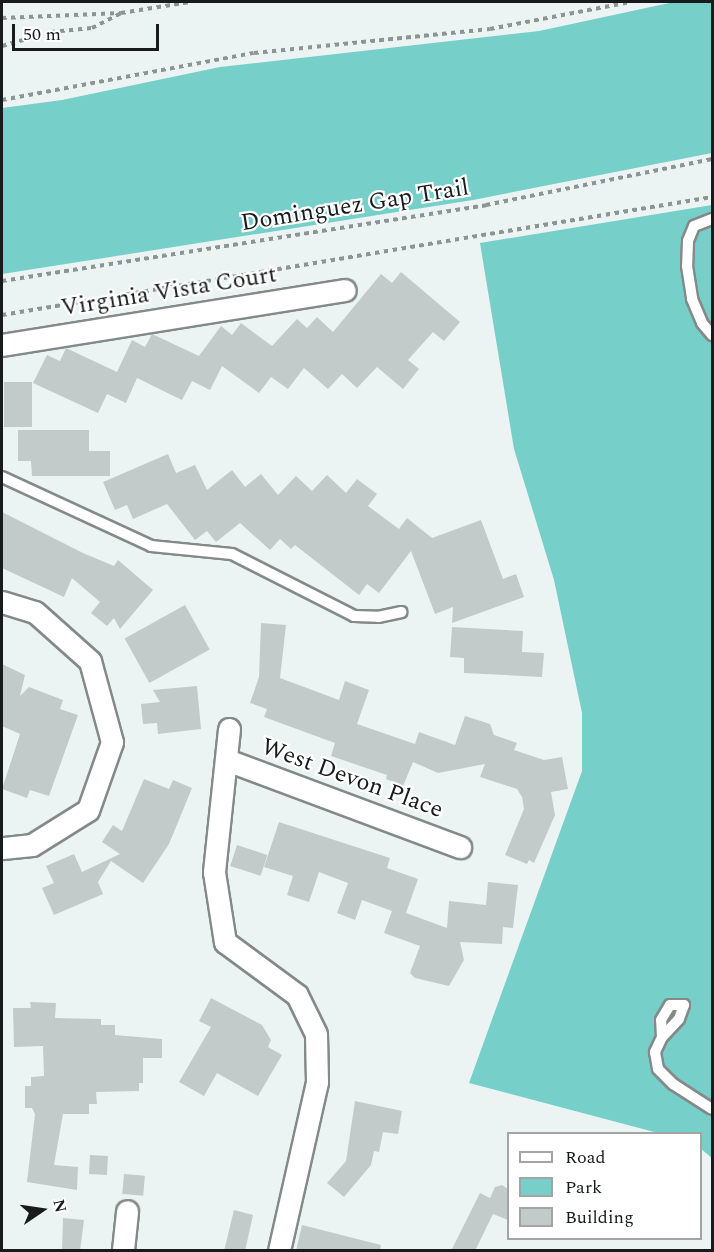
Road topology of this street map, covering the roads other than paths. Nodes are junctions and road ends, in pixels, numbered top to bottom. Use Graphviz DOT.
graph roads {
  1 [pos="712,219"];
  2 [pos="345,290"];
  3 [pos="712,335"];
  4 [pos="2,345"];
  5 [pos="2,477"];
  6 [pos="2,602"];
  7 [pos="401,612"];
  8 [pos="229,729"];
  9 [pos="227,760"];
  10 [pos="460,847"];
  11 [pos="2,848"];
  12 [pos="662,1037"];
  13 [pos="712,1109"];
  14 [pos="127,1211"];
  15 [pos="123,1251"];
  16 [pos="279,1251"];
  1 -- 3 [label="lane"];
  2 -- 4 [label="street, Virginia Vista Court"];
  5 -- 7 [label="lane"];
  6 -- 11 [label="street"];
  8 -- 9 [label="street, West Devon Place"];
  9 -- 10 [label="street, West Devon Place"];
  9 -- 16 [label="street, West Devon Place"];
  12 -- 13 [label="lane"];
  14 -- 15 [label="street"];
}
